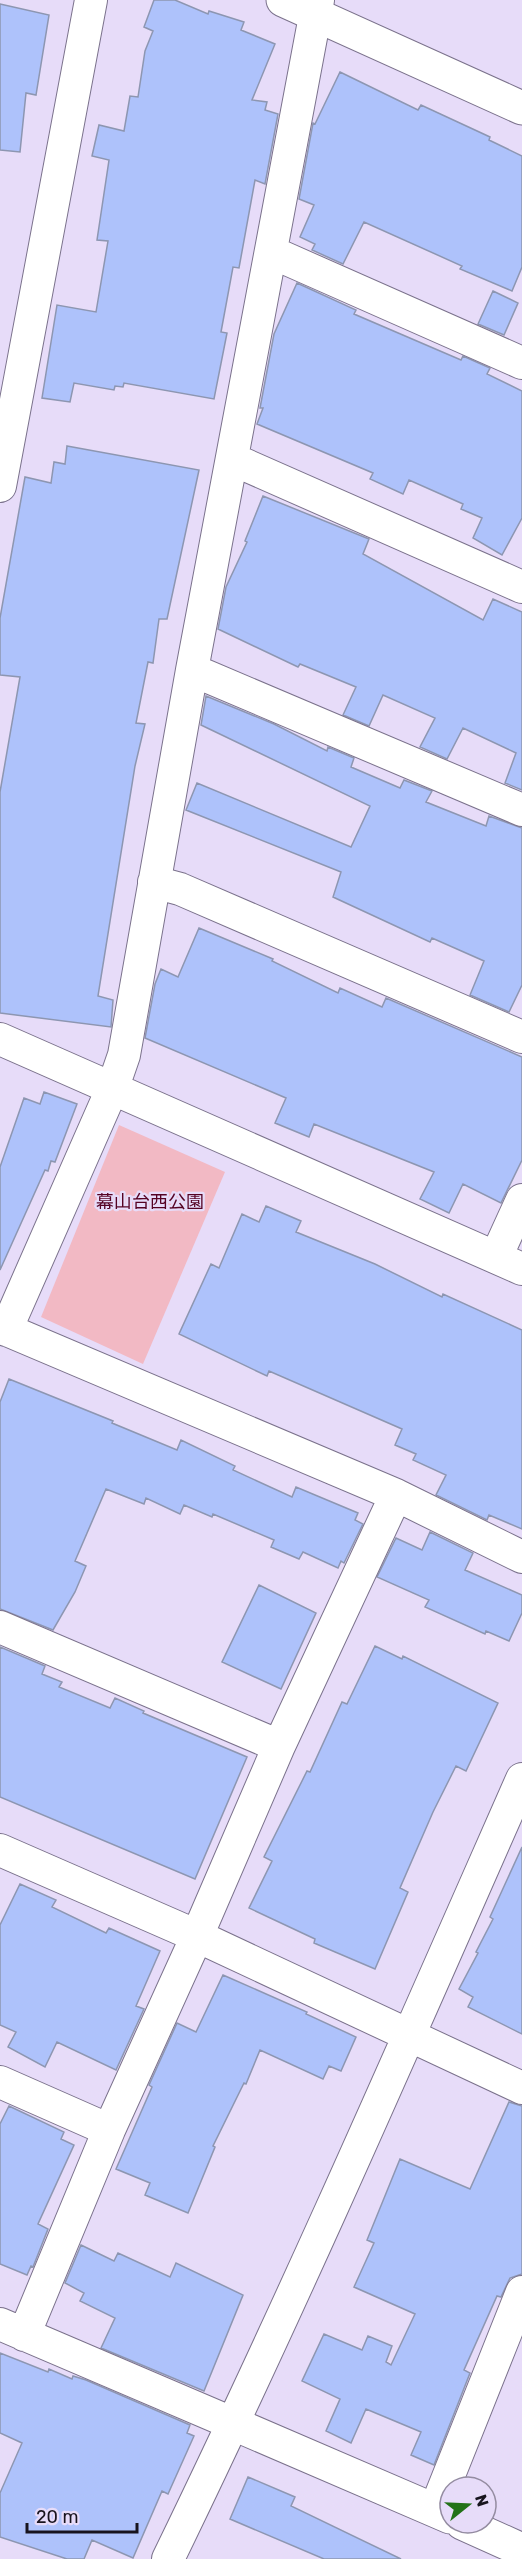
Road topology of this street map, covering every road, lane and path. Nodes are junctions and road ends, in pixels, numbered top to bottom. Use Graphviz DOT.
graph roads {
  1 [pos="91,0"];
  2 [pos="283,0"];
  3 [pos="317,7"];
  4 [pos="522,108"];
  5 [pos="271,252"];
  6 [pos="522,363"];
  7 [pos="232,459"];
  8 [pos="0,486"];
  9 [pos="522,587"];
  10 [pos="192,670"];
  11 [pos="522,810"];
  12 [pos="154,882"];
  13 [pos="522,1037"];
  14 [pos="0,1039"];
  15 [pos="113,1087"];
  16 [pos="522,1200"];
  17 [pos="509,1263"];
  18 [pos="3,1328"];
  19 [pos="396,1495"];
  20 [pos="522,1557"];
  21 [pos="0,1627"];
  22 [pos="279,1746"];
  23 [pos="522,1779"];
  24 [pos="0,1850"];
  25 [pos="197,1936"];
  26 [pos="409,2036"];
  27 [pos="0,2082"];
  28 [pos="522,2088"];
  29 [pos="109,2130"];
  30 [pos="521,2299"];
  31 [pos="12,2330"];
  32 [pos="234,2424"];
  33 [pos="463,2475"];
  34 [pos="438,2512"];
  35 [pos="489,2535"];
  36 [pos="522,2550"];
  37 [pos="168,2559"];
  1 -- 8 [label="street"];
  2 -- 3 [label="street"];
  3 -- 4 [label="street"];
  3 -- 5 [label="street"];
  5 -- 6 [label="street"];
  5 -- 7 [label="street"];
  7 -- 9 [label="street"];
  7 -- 10 [label="street"];
  10 -- 11 [label="street"];
  10 -- 12 [label="street"];
  12 -- 13 [label="street"];
  12 -- 15 [label="street"];
  14 -- 15 [label="street"];
  15 -- 17 [label="street"];
  15 -- 18 [label="street"];
  16 -- 17 [label="street"];
  18 -- 19 [label="street"];
  19 -- 20 [label="street"];
  19 -- 22 [label="street"];
  21 -- 22 [label="street"];
  22 -- 25 [label="street"];
  23 -- 26 [label="street"];
  24 -- 25 [label="street"];
  25 -- 26 [label="street"];
  25 -- 29 [label="street"];
  26 -- 28 [label="street"];
  26 -- 32 [label="street"];
  27 -- 29 [label="street"];
  29 -- 31 [label="street"];
  30 -- 33 [label="street"];
  31 -- 32 [label="street"];
  32 -- 34 [label="street"];
  32 -- 37 [label="street"];
  35 -- 36 [label="street"];
}
